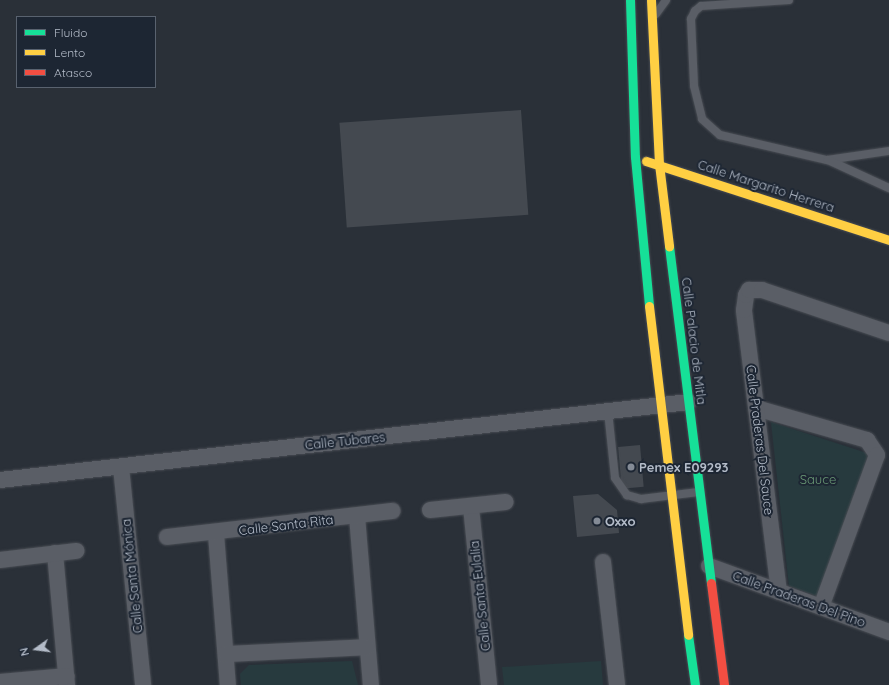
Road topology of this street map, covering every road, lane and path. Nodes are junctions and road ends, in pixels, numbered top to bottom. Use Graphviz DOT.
graph roads {
  1 [pos="630,0"];
  2 [pos="651,0"];
  3 [pos="666,0"];
  4 [pos="789,0"];
  5 [pos="651,21"];
  6 [pos="889,151"];
  7 [pos="636,157"];
  8 [pos="827,160"];
  9 [pos="659,164"];
  10 [pos="889,188"];
  11 [pos="889,240"];
  12 [pos="889,333"];
  13 [pos="689,402"];
  14 [pos="658,406"];
  15 [pos="756,408"];
  16 [pos="608,412"];
  17 [pos="121,467"];
  18 [pos="0,480"];
  19 [pos="700,492"];
  20 [pos="670,496"];
  21 [pos="506,502"];
  22 [pos="471,507"];
  23 [pos="430,510"];
  24 [pos="393,511"];
  25 [pos="357,516"];
  26 [pos="216,534"];
  27 [pos="167,537"];
  28 [pos="76,551"];
  29 [pos="54,553"];
  30 [pos="0,560"];
  31 [pos="603,562"];
  32 [pos="709,566"];
  33 [pos="779,592"];
  34 [pos="821,607"];
  35 [pos="889,632"];
  36 [pos="367,647"];
  37 [pos="226,654"];
  38 [pos="67,681"];
  39 [pos="0,682"];
  40 [pos="143,685"];
  41 [pos="228,685"];
  42 [pos="371,685"];
  43 [pos="489,685"];
  44 [pos="617,685"];
  45 [pos="696,685"];
  46 [pos="724,685"];
  1 -- 7 [label="main road"];
  2 -- 5 [label="main road, Calle Palacio de Mitla"];
  3 -- 5 [label="lane"];
  4 -- 8 [label="lane"];
  5 -- 9 [label="main road, Calle Palacio de Mitla"];
  6 -- 8 [label="lane"];
  7 -- 9 [label="main road, Calle Margarito Herrera"];
  7 -- 14 [label="main road"];
  8 -- 10 [label="lane"];
  9 -- 11 [label="main road, Calle Margarito Herrera"];
  9 -- 13 [label="main road, Calle Palacio de Mitla"];
  12 -- 15 [label="street, Calle Praderas Del Sauce"];
  13 -- 14 [label="street, Calle Tubares"];
  13 -- 19 [label="main road, Calle Palacio de Mitla"];
  14 -- 16 [label="street, Calle Tubares"];
  14 -- 20 [label="main road"];
  15 -- 33 [label="street, Calle Praderas Del Sauce"];
  15 -- 34 [label="street"];
  16 -- 17 [label="street, Calle Tubares"];
  16 -- 20 [label="lane"];
  17 -- 18 [label="street, Calle Tubares"];
  17 -- 40 [label="street, Calle Santa Mónica"];
  19 -- 20 [label="lane"];
  19 -- 32 [label="main road, Calle Palacio de Mitla"];
  20 -- 45 [label="main road"];
  21 -- 22 [label="street"];
  22 -- 23 [label="street"];
  22 -- 43 [label="street, Calle Santa Eulalia"];
  24 -- 25 [label="street, Calle Santa Rita"];
  25 -- 26 [label="street, Calle Santa Rita"];
  25 -- 36 [label="street"];
  26 -- 27 [label="street, Calle Santa Rita"];
  26 -- 37 [label="street"];
  28 -- 29 [label="street"];
  29 -- 30 [label="street"];
  29 -- 38 [label="street"];
  31 -- 44 [label="street"];
  32 -- 33 [label="street, Calle Praderas Del Pino"];
  32 -- 46 [label="main road, Calle Palacio de Mitla"];
  33 -- 34 [label="street, Calle Praderas Del Pino"];
  34 -- 35 [label="street, Calle Praderas Del Pino"];
  36 -- 37 [label="street"];
  36 -- 42 [label="street"];
  37 -- 41 [label="street"];
  38 -- 39 [label="street"];
}
